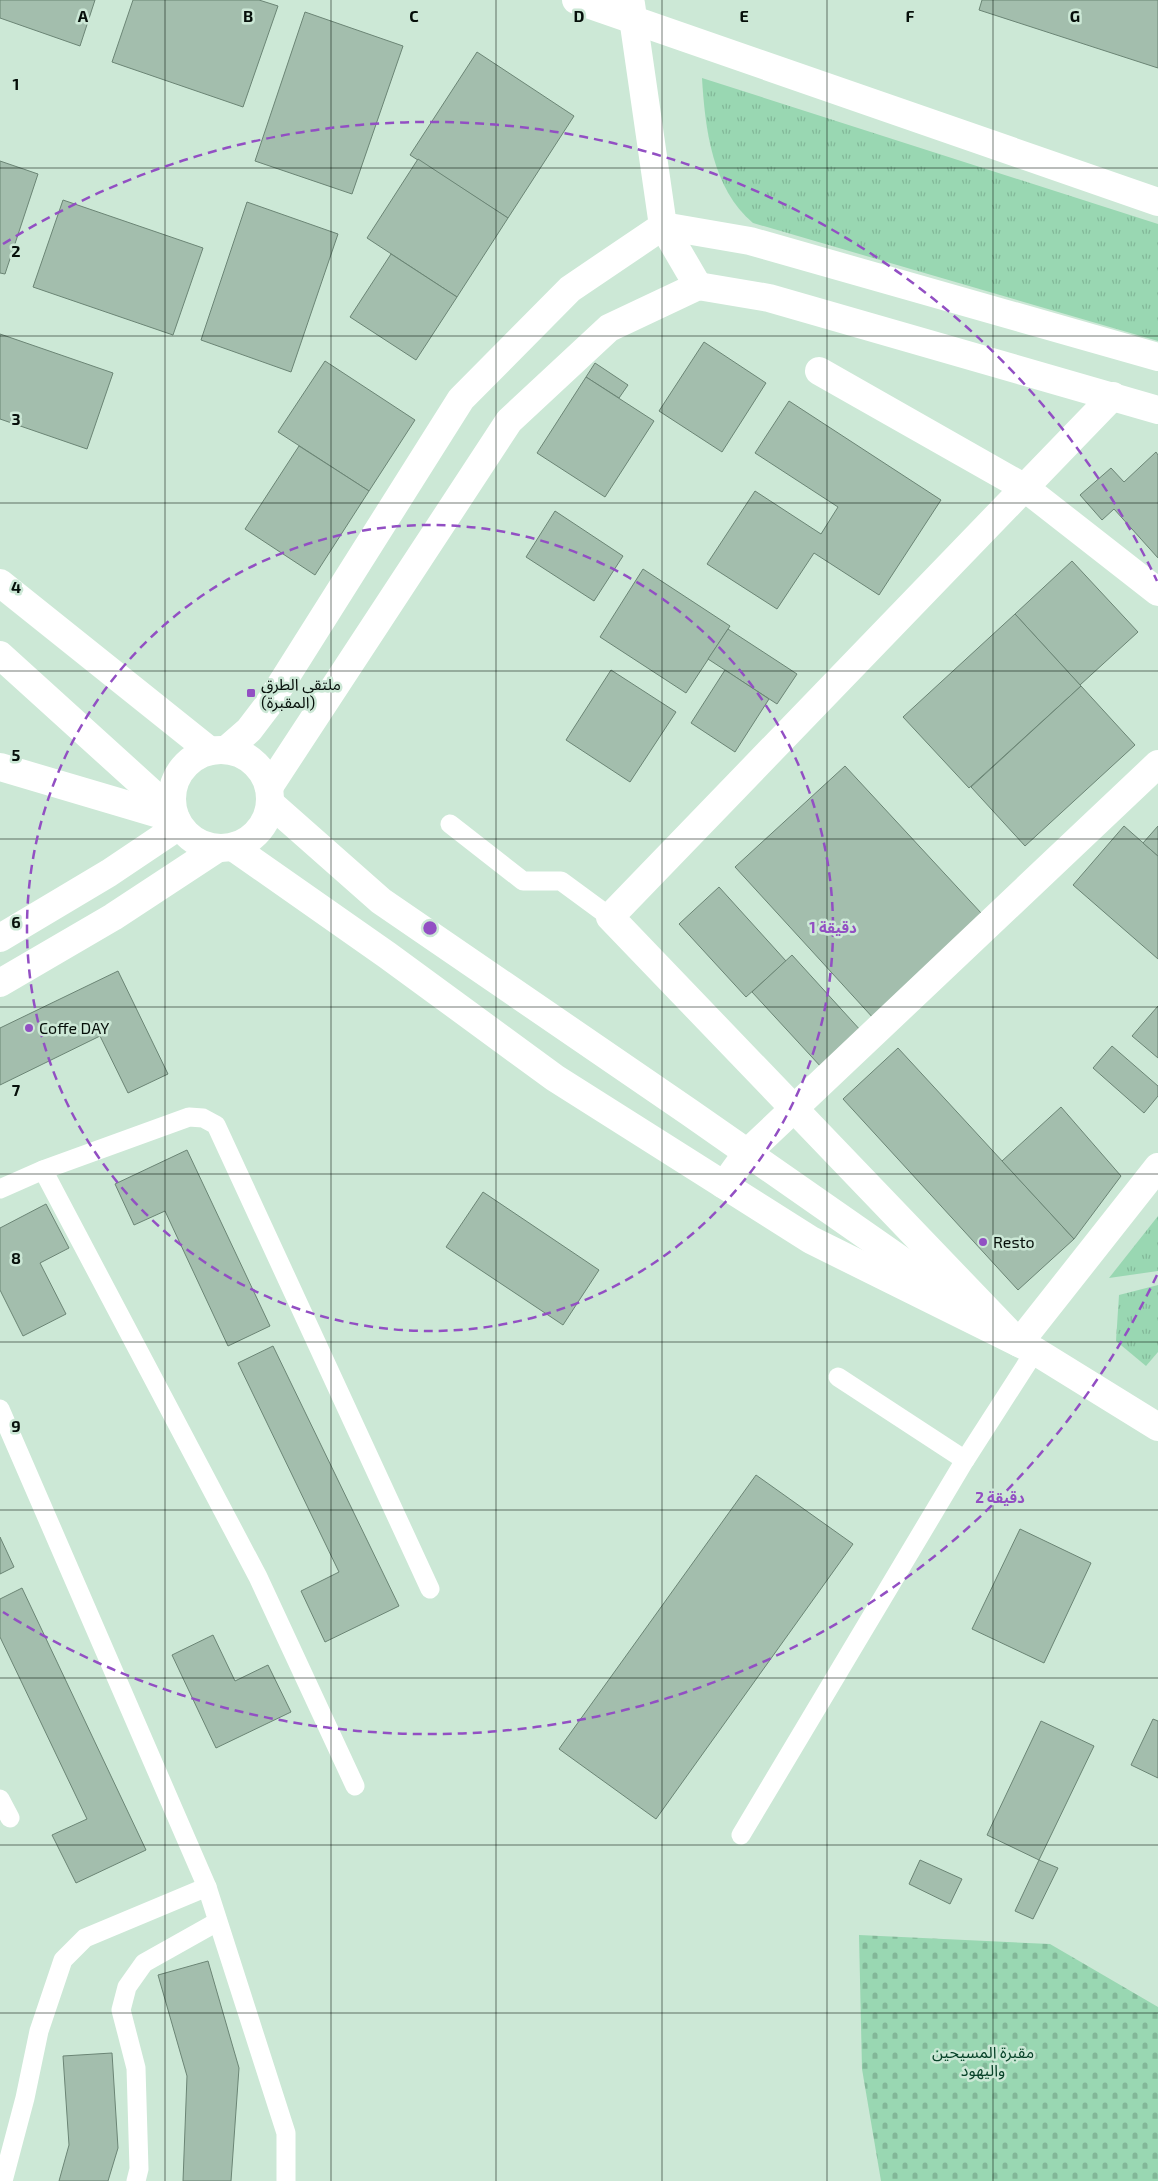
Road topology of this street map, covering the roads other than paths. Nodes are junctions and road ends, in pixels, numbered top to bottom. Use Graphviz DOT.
graph roads {
  1 [pos="576,0"];
  2 [pos="632,10"];
  3 [pos="1158,202"];
  4 [pos="663,226"];
  5 [pos="698,286"];
  6 [pos="1158,357"];
  7 [pos="819,371"];
  8 [pos="1113,396"];
  9 [pos="1158,410"];
  10 [pos="1025,488"];
  11 [pos="0,583"];
  12 [pos="1158,592"];
  13 [pos="0,655"];
  14 [pos="218,750"];
  15 [pos="1158,764"];
  16 [pos="0,767"];
  17 [pos="270,795"];
  18 [pos="176,819"];
  19 [pos="450,824"];
  20 [pos="226,848"];
  21 [pos="610,917"];
  22 [pos="0,938"];
  23 [pos="0,983"];
  24 [pos="795,1107"];
  25 [pos="747,1153"];
  26 [pos="1158,1167"];
  27 [pos="43,1170"];
  28 [pos="724,1185"];
  29 [pos="0,1188"];
  30 [pos="1027,1347"];
  31 [pos="838,1377"];
  32 [pos="0,1409"];
  33 [pos="1158,1427"];
  34 [pos="965,1460"];
  35 [pos="430,1589"];
  36 [pos="355,1786"];
  37 [pos="0,1799"];
  38 [pos="10,1818"];
  39 [pos="741,1835"];
  40 [pos="207,1888"];
  41 [pos="217,1922"];
  42 [pos="3,2181"];
  43 [pos="136,2181"];
  44 [pos="286,2181"];
  1 -- 2 [label="main road"];
  2 -- 3 [label="main road"];
  2 -- 4 [label="main road"];
  4 -- 5 [label="main road"];
  4 -- 6 [label="main road"];
  4 -- 14 [label="main road"];
  5 -- 8 [label="main road"];
  5 -- 17 [label="main road"];
  7 -- 10 [label="main road"];
  8 -- 9 [label="main road"];
  8 -- 10 [label="main road"];
  10 -- 12 [label="main road"];
  10 -- 21 [label="main road"];
  11 -- 14 [label="main road"];
  13 -- 18 [label="main road"];
  14 -- 17 [label="main road"];
  14 -- 18 [label="main road"];
  15 -- 24 [label="main road"];
  16 -- 18 [label="main road"];
  17 -- 20 [label="main road"];
  17 -- 25 [label="main road"];
  18 -- 20 [label="main road"];
  18 -- 22 [label="main road"];
  19 -- 21 [label="lane"];
  20 -- 23 [label="main road"];
  20 -- 28 [label="main road"];
  21 -- 24 [label="main road"];
  24 -- 25 [label="main road"];
  24 -- 30 [label="main road"];
  25 -- 28 [label="main road"];
  25 -- 30 [label="main road"];
  26 -- 30 [label="main road"];
  27 -- 29 [label="lane"];
  27 -- 35 [label="lane"];
  27 -- 36 [label="lane"];
  28 -- 30 [label="main road"];
  30 -- 33 [label="main road"];
  30 -- 34 [label="lane"];
  31 -- 34 [label="lane"];
  32 -- 40 [label="lane"];
  34 -- 39 [label="lane"];
  37 -- 38 [label="lane"];
  40 -- 41 [label="lane"];
  40 -- 42 [label="lane"];
  41 -- 43 [label="lane"];
  41 -- 44 [label="lane"];
}
